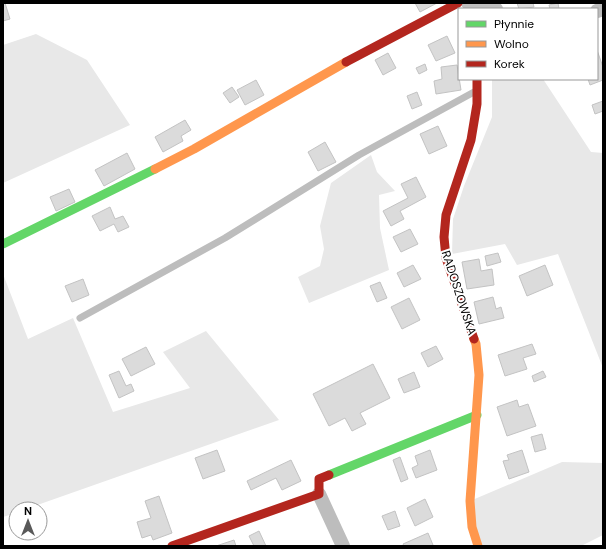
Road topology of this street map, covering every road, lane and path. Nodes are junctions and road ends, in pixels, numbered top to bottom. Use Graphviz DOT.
graph roads {
  1 [pos="458,3"];
  2 [pos="468,3"];
  3 [pos="491,8"];
  4 [pos="477,80"];
  5 [pos="478,90"];
  6 [pos="3,244"];
  7 [pos="80,318"];
  8 [pos="476,415"];
  9 [pos="319,494"];
  10 [pos="172,546"];
  11 [pos="343,546"];
  12 [pos="478,546"];
  1 -- 6 [label="street"];
  2 -- 3 [label="street"];
  4 -- 5 [label="street, RADOSZOWSKA"];
  5 -- 7 [label="lane"];
  5 -- 8 [label="street, RADOSZOWSKA"];
  8 -- 9 [label="street"];
  8 -- 12 [label="street, RADOSZOWSKA"];
  9 -- 10 [label="street"];
  9 -- 11 [label="street"];
}
